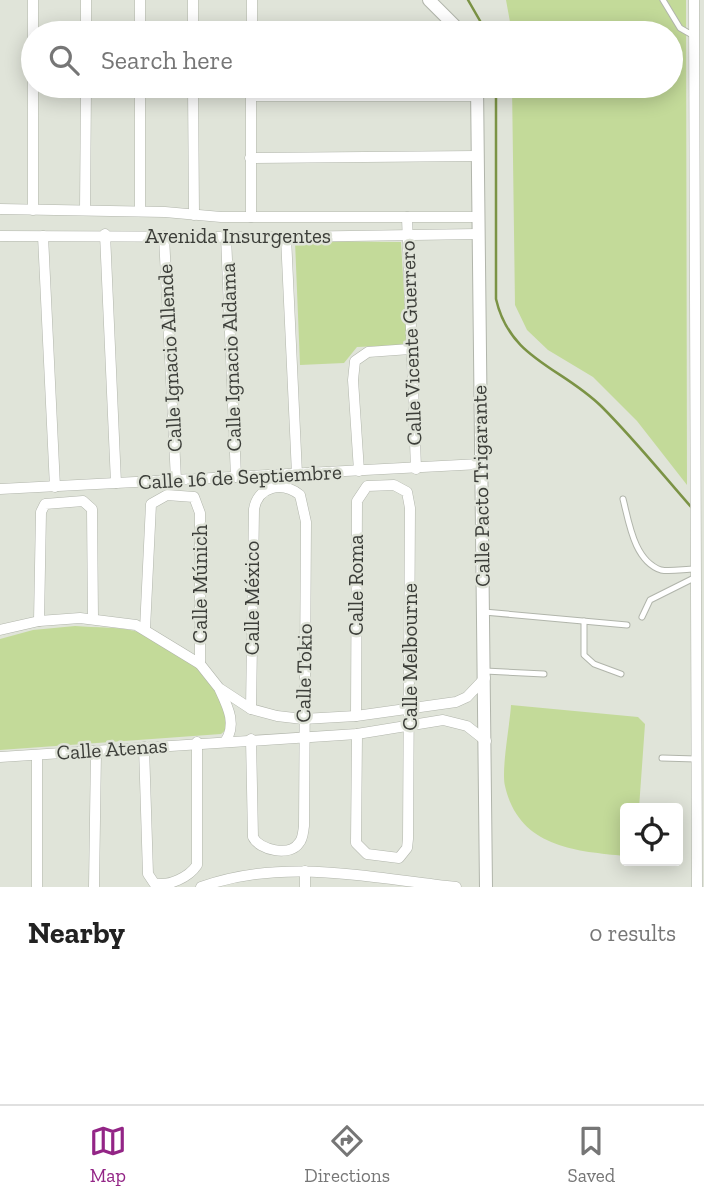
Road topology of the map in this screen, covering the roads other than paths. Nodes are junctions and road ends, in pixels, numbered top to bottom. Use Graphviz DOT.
graph roads {
  1 [pos="33,0"];
  2 [pos="86,0"];
  3 [pos="140,0"];
  4 [pos="193,0"];
  5 [pos="252,0"];
  6 [pos="429,0"];
  7 [pos="663,0"];
  8 [pos="694,0"];
  9 [pos="33,21"];
  10 [pos="86,21"];
  11 [pos="140,21"];
  12 [pos="193,21"];
  13 [pos="252,21"];
  14 [pos="450,21"];
  15 [pos="676,21"];
  16 [pos="683,30"];
  17 [pos="694,36"];
  18 [pos="33,98"];
  19 [pos="86,98"];
  20 [pos="140,98"];
  21 [pos="193,98"];
  22 [pos="251,98"];
  23 [pos="477,98"];
  24 [pos="476,156"];
  25 [pos="250,158"];
  26 [pos="0,209"];
  27 [pos="33,209"];
  28 [pos="85,210"];
  29 [pos="140,211"];
  30 [pos="194,215"];
  31 [pos="251,217"];
  32 [pos="407,217"];
  33 [pos="476,217"];
  34 [pos="105,234"];
  35 [pos="477,234"];
  36 [pos="407,235"];
  37 [pos="0,236"];
  38 [pos="43,236"];
  39 [pos="164,236"];
  40 [pos="226,236"];
  41 [pos="286,237"];
  42 [pos="410,349"];
  43 [pos="480,464"];
  44 [pos="416,469"];
  45 [pos="359,471"];
  46 [pos="297,474"];
  47 [pos="236,477"];
  48 [pos="176,480"];
  49 [pos="116,483"];
  50 [pos="394,485"];
  51 [pos="55,486"];
  52 [pos="694,488"];
  53 [pos="0,489"];
  54 [pos="263,490"];
  55 [pos="704,498"];
  56 [pos="623,499"];
  57 [pos="694,573"];
  58 [pos="484,612"];
  59 [pos="642,617"];
  60 [pos="93,619"];
  61 [pos="39,621"];
  62 [pos="584,621"];
  63 [pos="627,625"];
  64 [pos="145,629"];
  65 [pos="0,630"];
  66 [pos="200,664"];
  67 [pos="544,674"];
  68 [pos="621,674"];
  69 [pos="485,675"];
  70 [pos="219,688"];
  71 [pos="251,709"];
  72 [pos="410,709"];
  73 [pos="356,716"];
  74 [pos="303,719"];
  75 [pos="410,727"];
  76 [pos="357,734"];
  77 [pos="304,737"];
  78 [pos="251,739"];
  79 [pos="225,741"];
  80 [pos="486,741"];
  81 [pos="197,742"];
  82 [pos="144,747"];
  83 [pos="96,751"];
  84 [pos="37,755"];
  85 [pos="0,757"];
  86 [pos="662,758"];
  87 [pos="696,759"];
  88 [pos="305,871"];
  89 [pos="243,874"];
  90 [pos="365,882"];
  91 [pos="424,885"];
  92 [pos="37,887"];
  93 [pos="94,887"];
  94 [pos="201,887"];
  95 [pos="243,887"];
  96 [pos="305,887"];
  97 [pos="456,887"];
  98 [pos="486,887"];
  99 [pos="697,887"];
  1 -- 9 [label="street"];
  2 -- 10 [label="street"];
  3 -- 11 [label="street"];
  4 -- 12 [label="street"];
  5 -- 13 [label="street"];
  6 -- 14 [label="street"];
  7 -- 15 [label="lane"];
  8 -- 17 [label="street"];
  16 -- 17 [label="lane"];
  17 -- 52 [label="street"];
  18 -- 27 [label="street"];
  19 -- 28 [label="street"];
  20 -- 29 [label="street"];
  21 -- 30 [label="street"];
  22 -- 25 [label="street"];
  23 -- 24 [label="street, Calle Pacto Trigarante"];
  24 -- 25 [label="street"];
  24 -- 33 [label="street, Calle Pacto Trigarante"];
  25 -- 31 [label="street"];
  26 -- 27 [label="street, Avenida Insurgentes"];
  27 -- 28 [label="street, Avenida Insurgentes"];
  28 -- 29 [label="street, Avenida Insurgentes"];
  29 -- 30 [label="street, Avenida Insurgentes"];
  30 -- 31 [label="street, Avenida Insurgentes"];
  31 -- 32 [label="street, Avenida Insurgentes"];
  32 -- 33 [label="street, Avenida Insurgentes"];
  32 -- 36 [label="street, Calle Vicente Guerrero"];
  33 -- 35 [label="street, Calle Pacto Trigarante"];
  34 -- 38 [label="street, Avenida Insurgentes"];
  34 -- 39 [label="street, Avenida Insurgentes"];
  34 -- 49 [label="street"];
  35 -- 36 [label="street, Avenida Insurgentes"];
  35 -- 43 [label="street, Calle Pacto Trigarante"];
  36 -- 41 [label="street, Avenida Insurgentes"];
  36 -- 42 [label="street, Calle Vicente Guerrero"];
  37 -- 38 [label="street, Avenida Insurgentes"];
  38 -- 51 [label="street"];
  39 -- 40 [label="street, Avenida Insurgentes"];
  39 -- 48 [label="street, Calle Ignacio Allende"];
  40 -- 41 [label="street, Avenida Insurgentes"];
  40 -- 47 [label="street, Calle Ignacio Aldama"];
  41 -- 46 [label="street"];
  42 -- 44 [label="street, Calle Vicente Guerrero"];
  42 -- 45 [label="street"];
  43 -- 44 [label="street, Calle 16 de Septiembre"];
  43 -- 58 [label="street, Calle Pacto Trigarante"];
  44 -- 45 [label="street, Calle 16 de Septiembre"];
  45 -- 46 [label="street, Calle 16 de Septiembre"];
  46 -- 47 [label="street, Calle 16 de Septiembre"];
  47 -- 48 [label="street, Calle 16 de Septiembre"];
  48 -- 49 [label="street, Calle 16 de Septiembre"];
  49 -- 51 [label="street, Calle 16 de Septiembre"];
  50 -- 72 [label="street, Calle Melbourne"];
  50 -- 73 [label="street, Calle Roma"];
  51 -- 53 [label="street, Calle 16 de Septiembre"];
  52 -- 55 [label="lane"];
  52 -- 57 [label="street"];
  54 -- 71 [label="street, Calle México"];
  54 -- 74 [label="street, Calle Tokio"];
  56 -- 57 [label="lane"];
  57 -- 59 [label="lane"];
  57 -- 87 [label="street"];
  58 -- 62 [label="lane"];
  58 -- 69 [label="street, Calle Pacto Trigarante"];
  60 -- 61 [label="street"];
  60 -- 61 [label="street"];
  60 -- 64 [label="street"];
  61 -- 65 [label="street"];
  62 -- 63 [label="lane"];
  62 -- 68 [label="lane"];
  64 -- 66 [label="street"];
  64 -- 66 [label="street, Calle Múnich"];
  66 -- 70 [label="street"];
  67 -- 69 [label="lane"];
  69 -- 72 [label="street"];
  69 -- 80 [label="street, Calle Pacto Trigarante"];
  70 -- 71 [label="street"];
  70 -- 79 [label="street"];
  71 -- 74 [label="street"];
  72 -- 73 [label="street"];
  72 -- 75 [label="street, Calle Melbourne"];
  73 -- 74 [label="street"];
  74 -- 77 [label="street, Calle Tokio"];
  75 -- 76 [label="street, Calle Atenas"];
  75 -- 76 [label="street, Calle Melbourne"];
  75 -- 80 [label="street, Calle Atenas"];
  76 -- 77 [label="street, Calle Atenas"];
  77 -- 78 [label="street, Calle Atenas"];
  77 -- 78 [label="street, Calle Tokio"];
  78 -- 79 [label="street, Calle Atenas"];
  79 -- 81 [label="street, Calle Atenas"];
  80 -- 98 [label="street, Calle Pacto Trigarante"];
  81 -- 82 [label="street, Calle Atenas"];
  81 -- 82 [label="street"];
  82 -- 83 [label="street, Calle Atenas"];
  83 -- 84 [label="street, Calle Atenas"];
  83 -- 93 [label="street"];
  84 -- 85 [label="street, Calle Atenas"];
  84 -- 92 [label="street"];
  86 -- 87 [label="lane"];
  87 -- 99 [label="street"];
  88 -- 89 [label="street"];
  88 -- 90 [label="street"];
  88 -- 96 [label="street"];
  89 -- 94 [label="street"];
  89 -- 95 [label="street"];
  90 -- 91 [label="street"];
  91 -- 97 [label="street"];
}
